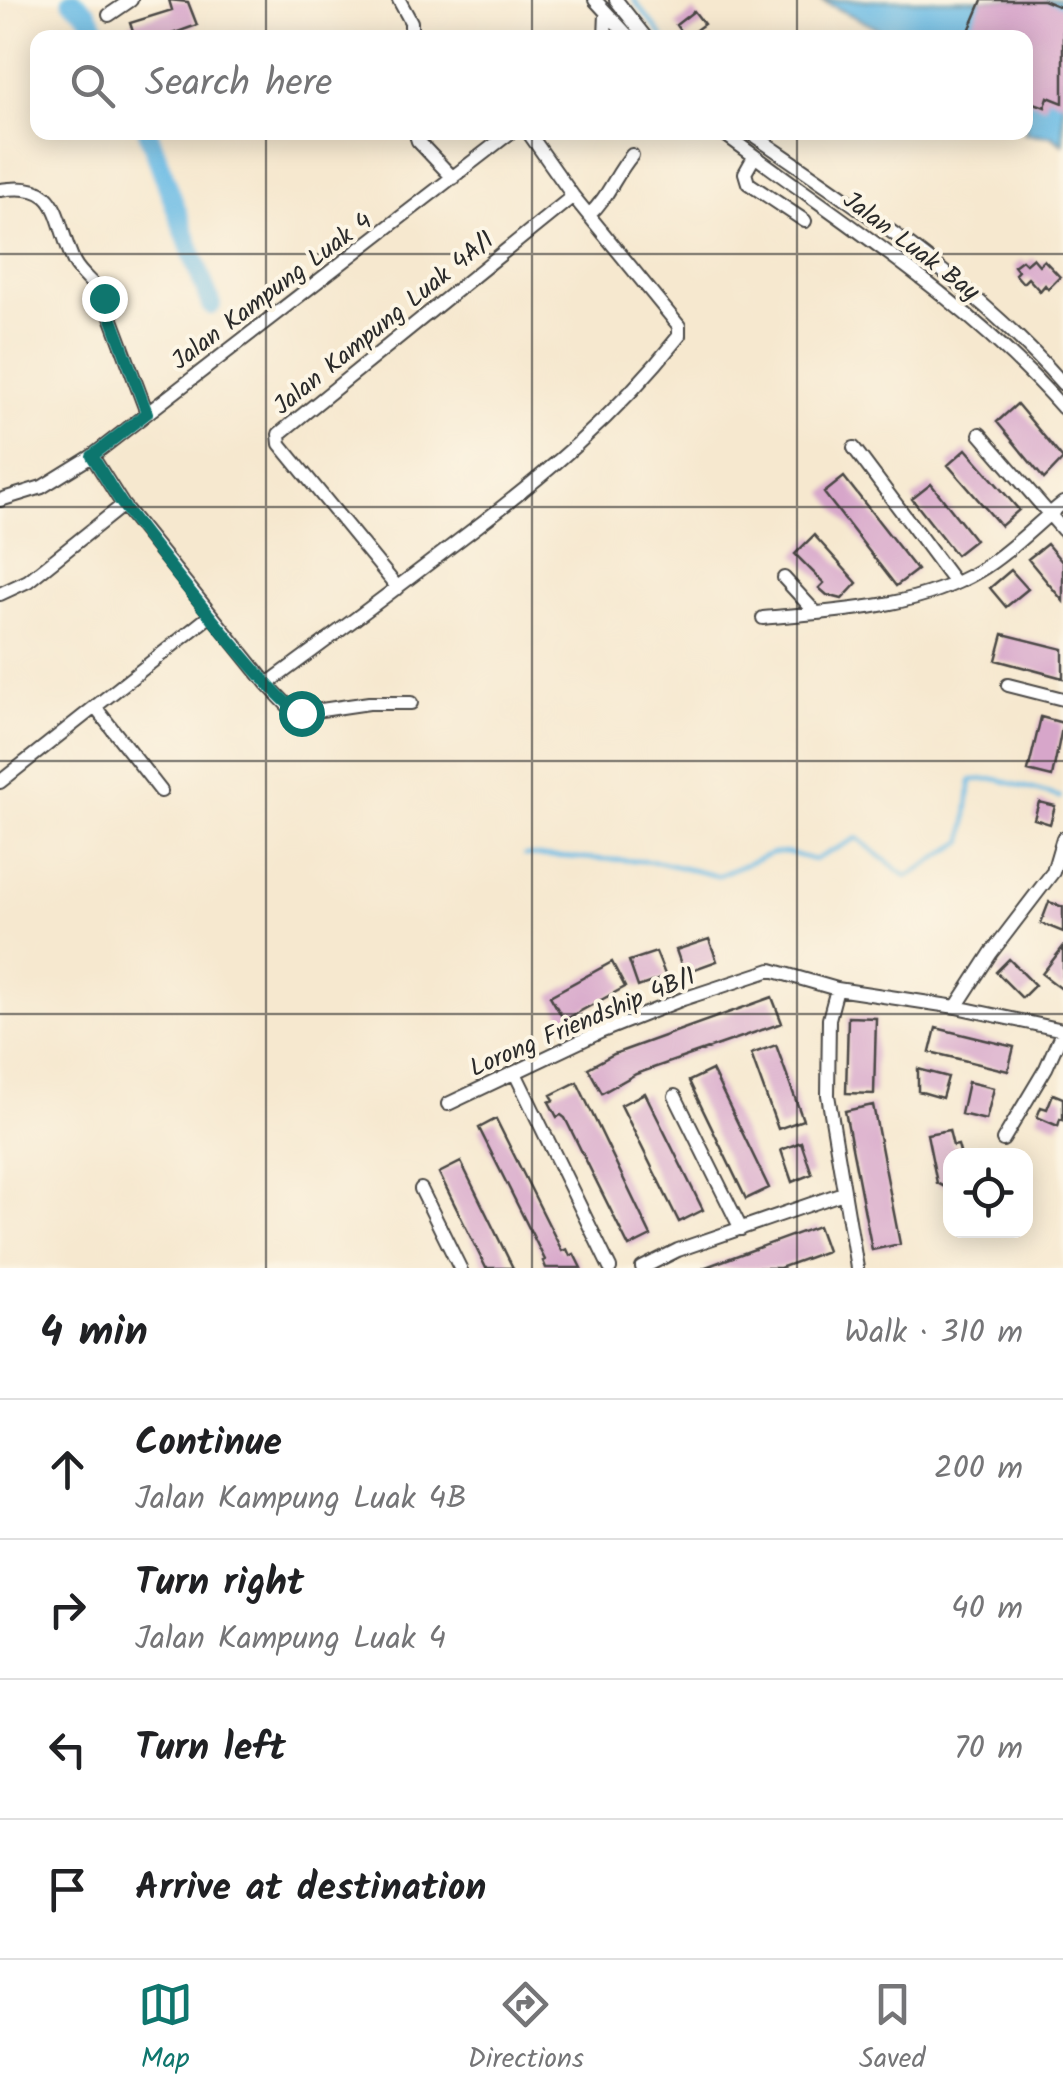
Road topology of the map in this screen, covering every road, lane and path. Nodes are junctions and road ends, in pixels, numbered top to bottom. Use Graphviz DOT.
graph roads {
  1 [pos="131,0"];
  2 [pos="399,0"];
  3 [pos="595,0"];
  4 [pos="616,0"];
  5 [pos="606,13"];
  6 [pos="110,15"];
  7 [pos="632,21"];
  8 [pos="411,30"];
  9 [pos="605,30"];
  10 [pos="622,30"];
  11 [pos="631,30"];
  12 [pos="639,30"];
  13 [pos="421,140"];
  14 [pos="501,140"];
  15 [pos="534,140"];
  16 [pos="733,140"];
  17 [pos="761,140"];
  18 [pos="632,156"];
  19 [pos="754,156"];
  20 [pos="453,178"];
  21 [pos="0,190"];
  22 [pos="573,196"];
  23 [pos="589,215"];
  24 [pos="805,221"];
  25 [pos="1063,384"];
  26 [pos="1063,408"];
  27 [pos="147,413"];
  28 [pos="980,434"];
  29 [pos="854,448"];
  30 [pos="92,456"];
  31 [pos="0,500"];
  32 [pos="1063,503"];
  33 [pos="123,506"];
  34 [pos="1050,513"];
  35 [pos="1063,530"];
  36 [pos="784,578"];
  37 [pos="955,584"];
  38 [pos="392,593"];
  39 [pos="0,594"];
  40 [pos="816,613"];
  41 [pos="211,615"];
  42 [pos="763,618"];
  43 [pos="267,684"];
  44 [pos="1008,685"];
  45 [pos="1063,700"];
  46 [pos="411,704"];
  47 [pos="95,706"];
  48 [pos="0,782"];
  49 [pos="161,791"];
  50 [pos="1063,838"];
  51 [pos="1058,874"];
  52 [pos="837,989"];
  53 [pos="956,1007"];
  54 [pos="1063,1030"];
  55 [pos="515,1073"];
  56 [pos="675,1096"];
  57 [pos="448,1104"];
  58 [pos="1003,1140"];
  59 [pos="421,1189"];
  60 [pos="842,1192"];
  61 [pos="740,1229"];
  62 [pos="460,1268"];
  63 [pos="610,1268"];
  64 [pos="642,1268"];
  65 [pos="856,1268"];
  1 -- 6 [label="street"];
  2 -- 8 [label="street"];
  3 -- 5 [label="street"];
  4 -- 7 [label="street"];
  5 -- 9 [label="street"];
  5 -- 10 [label="street"];
  7 -- 11 [label="street"];
  7 -- 12 [label="street"];
  13 -- 20 [label="street"];
  14 -- 20 [label="street, Jalan Kampung Luak 4"];
  15 -- 22 [label="street"];
  16 -- 19 [label="street, Jalan Luak Bay"];
  17 -- 25 [label="street, Jalan Luak Bay"];
  18 -- 23 [label="street"];
  19 -- 24 [label="street"];
  19 -- 26 [label="street, Jalan Luak Bay"];
  20 -- 27 [label="street, Jalan Kampung Luak 4"];
  21 -- 27 [label="street"];
  22 -- 23 [label="street"];
  22 -- 38 [label="street, Jalan Kampung Luak 4A/1"];
  23 -- 38 [label="street"];
  27 -- 30 [label="street, Jalan Kampung Luak 4"];
  28 -- 34 [label="street"];
  29 -- 37 [label="street"];
  30 -- 31 [label="street, Jalan Kampung Luak 4"];
  30 -- 33 [label="street"];
  32 -- 34 [label="street"];
  33 -- 39 [label="street"];
  33 -- 41 [label="street"];
  34 -- 35 [label="street"];
  34 -- 37 [label="street"];
  36 -- 40 [label="street"];
  37 -- 40 [label="street"];
  38 -- 43 [label="street"];
  40 -- 42 [label="street"];
  41 -- 43 [label="street"];
  41 -- 47 [label="street"];
  43 -- 46 [label="street"];
  44 -- 45 [label="street"];
  47 -- 48 [label="street"];
  47 -- 49 [label="street"];
  50 -- 51 [label="street"];
  51 -- 53 [label="street"];
  52 -- 53 [label="street, Lorong Friendship 4B/1"];
  52 -- 55 [label="street, Lorong Friendship 4B/1"];
  52 -- 60 [label="street"];
  53 -- 54 [label="street"];
  54 -- 58 [label="street"];
  55 -- 57 [label="street, Lorong Friendship 4B/1"];
  55 -- 63 [label="street"];
  56 -- 61 [label="street"];
  59 -- 62 [label="street"];
  60 -- 61 [label="street"];
  60 -- 65 [label="street"];
  61 -- 64 [label="street"];
}
